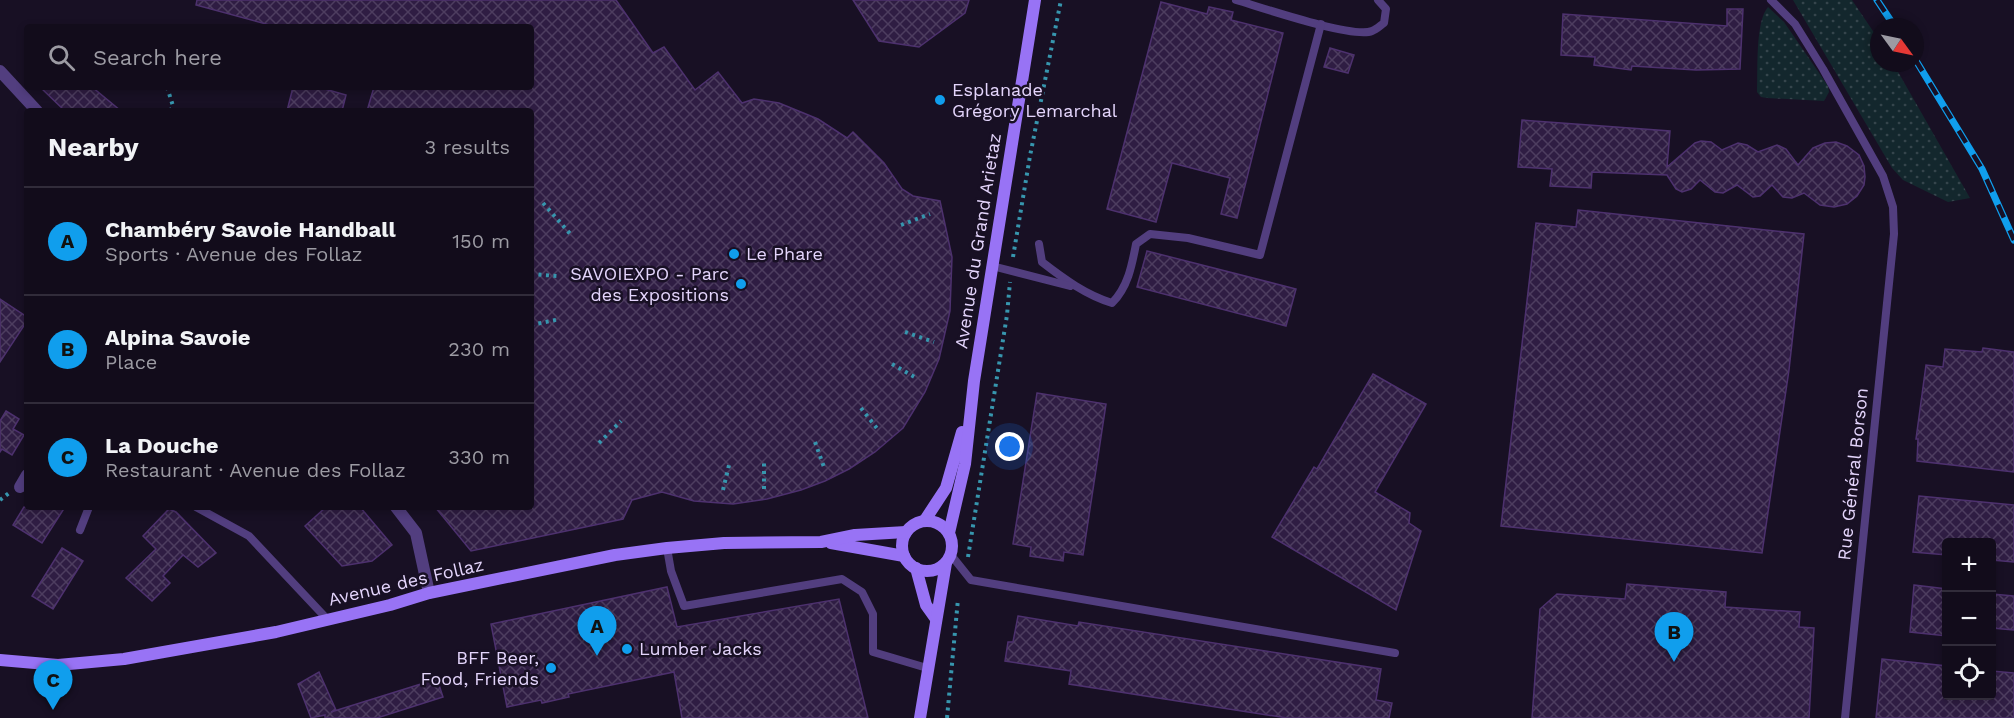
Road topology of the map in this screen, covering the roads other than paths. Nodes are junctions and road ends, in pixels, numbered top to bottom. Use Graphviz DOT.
graph roads {
  1 [pos="1035,0"];
  2 [pos="1236,0"];
  3 [pos="1378,0"];
  4 [pos="1772,0"];
  5 [pos="1321,24"];
  6 [pos="0,71"];
  7 [pos="34,108"];
  8 [pos="1039,244"];
  9 [pos="992,266"];
  10 [pos="1081,289"];
  11 [pos="974,381"];
  12 [pos="24,480"];
  13 [pos="20,487"];
  14 [pos="88,510"];
  15 [pos="201,510"];
  16 [pos="398,510"];
  17 [pos="925,520"];
  18 [pos="80,530"];
  19 [pos="906,532"];
  20 [pos="949,533"];
  21 [pos="821,542"];
  22 [pos="667,548"];
  23 [pos="904,556"];
  24 [pos="948,559"];
  25 [pos="915,568"];
  26 [pos="429,593"];
  27 [pos="327,619"];
  28 [pos="936,619"];
  29 [pos="1395,653"];
  30 [pos="0,660"];
  31 [pos="927,668"];
  32 [pos="920,718"];
  33 [pos="1845,718"];
  1 -- 9 [label="main road, Avenue du Grand Arietaz"];
  2 -- 5 [label="lane"];
  3 -- 5 [label="lane"];
  4 -- 33 [label="lane, Rue Général Borson"];
  5 -- 10 [label="lane"];
  6 -- 7 [label="street"];
  8 -- 10 [label="lane"];
  9 -- 10 [label="lane"];
  9 -- 11 [label="main road, Avenue du Grand Arietaz"];
  11 -- 17 [label="main road, Avenue du Grand Arietaz"];
  11 -- 20 [label="main road, Avenue du Grand Arietaz"];
  12 -- 13 [label="street"];
  14 -- 18 [label="lane"];
  15 -- 27 [label="lane"];
  16 -- 26 [label="street"];
  17 -- 19 [label="main road"];
  17 -- 20 [label="main road"];
  19 -- 21 [label="main road, Avenue des Follaz"];
  19 -- 23 [label="main road"];
  20 -- 24 [label="main road"];
  21 -- 22 [label="main road, Avenue des Follaz"];
  21 -- 23 [label="main road, Avenue des Follaz"];
  22 -- 26 [label="main road, Avenue des Follaz"];
  22 -- 31 [label="lane"];
  23 -- 25 [label="main road"];
  24 -- 25 [label="main road"];
  24 -- 28 [label="main road"];
  24 -- 29 [label="lane"];
  25 -- 28 [label="main road"];
  26 -- 27 [label="main road, Avenue des Follaz"];
  27 -- 30 [label="main road, Avenue des Follaz"];
  28 -- 31 [label="main road"];
  31 -- 32 [label="main road"];
}
